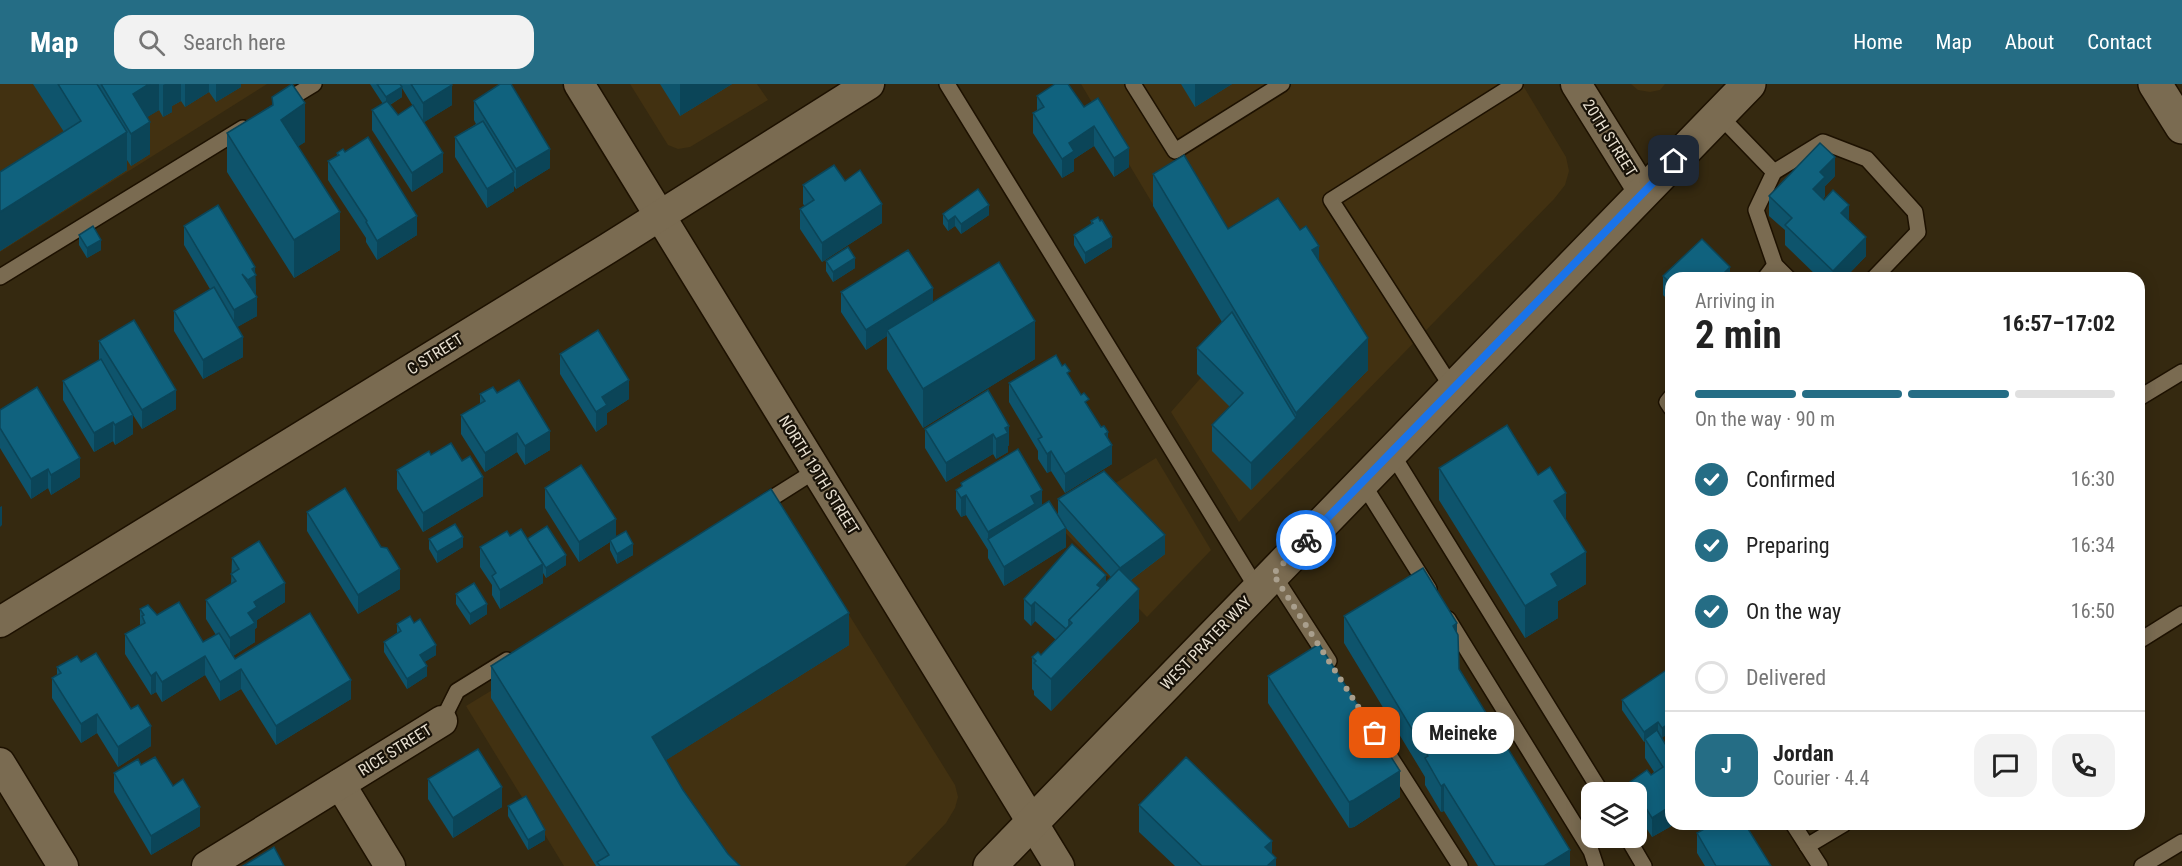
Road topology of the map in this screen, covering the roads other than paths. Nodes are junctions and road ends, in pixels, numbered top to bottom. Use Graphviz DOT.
graph roads {
  1 [pos="314,84"];
  2 [pos="579,84"];
  3 [pos="869,84"];
  4 [pos="947,84"];
  5 [pos="1133,84"];
  6 [pos="1282,84"];
  7 [pos="1515,84"];
  8 [pos="1576,84"];
  9 [pos="1749,84"];
  10 [pos="2155,84"];
  11 [pos="1719,115"];
  12 [pos="2182,127"];
  13 [pos="1774,172"];
  14 [pos="1644,193"];
  15 [pos="660,215"];
  16 [pos="1774,265"];
  17 [pos="1769,272"];
  18 [pos="1782,272"];
  19 [pos="1880,272"];
  20 [pos="0,277"];
  21 [pos="2182,372"];
  22 [pos="1453,389"];
  23 [pos="2145,394"];
  24 [pos="1391,452"];
  25 [pos="815,471"];
  26 [pos="1362,482"];
  27 [pos="750,512"];
  28 [pos="1265,582"];
  29 [pos="2182,614"];
  30 [pos="0,622"];
  31 [pos="2145,637"];
  32 [pos="517,654"];
  33 [pos="1334,669"];
  34 [pos="442,721"];
  35 [pos="1378,738"];
  36 [pos="0,763"];
  37 [pos="1595,782"];
  38 [pos="340,784"];
  39 [pos="1032,822"];
  40 [pos="1796,830"];
  41 [pos="1834,830"];
  42 [pos="2182,842"];
  43 [pos="1807,846"];
  44 [pos="1633,848"];
  45 [pos="63,866"];
  46 [pos="207,866"];
  47 [pos="390,866"];
  48 [pos="990,866"];
  49 [pos="1059,866"];
  50 [pos="1460,866"];
  51 [pos="1596,866"];
  52 [pos="1644,866"];
  53 [pos="1820,866"];
  54 [pos="2142,866"];
  1 -- 20 [label="lane"];
  2 -- 15 [label="street, NORTH 19TH STREET"];
  3 -- 15 [label="street, C STREET"];
  4 -- 28 [label="lane"];
  5 -- 6 [label="lane"];
  7 -- 22 [label="lane"];
  8 -- 14 [label="street, 20TH STREET"];
  9 -- 11 [label="main road, WEST PRATER WAY"];
  10 -- 12 [label="main road"];
  11 -- 13 [label="lane"];
  11 -- 14 [label="main road, WEST PRATER WAY"];
  13 -- 16 [label="lane"];
  13 -- 19 [label="lane"];
  14 -- 22 [label="main road, WEST PRATER WAY"];
  15 -- 25 [label="street, NORTH 19TH STREET"];
  15 -- 30 [label="street, C STREET"];
  16 -- 17 [label="lane"];
  16 -- 18 [label="lane"];
  21 -- 23 [label="lane"];
  22 -- 24 [label="main road, WEST PRATER WAY"];
  24 -- 26 [label="main road, WEST PRATER WAY"];
  24 -- 37 [label="lane"];
  25 -- 27 [label="lane"];
  25 -- 39 [label="street, NORTH 19TH STREET"];
  26 -- 28 [label="main road, WEST PRATER WAY"];
  26 -- 51 [label="lane"];
  28 -- 33 [label="lane"];
  28 -- 39 [label="main road, WEST PRATER WAY"];
  29 -- 31 [label="lane"];
  32 -- 34 [label="lane, RICE STREET"];
  34 -- 38 [label="street, RICE STREET"];
  35 -- 50 [label="lane"];
  36 -- 45 [label="street"];
  38 -- 46 [label="street, RICE STREET"];
  38 -- 47 [label="street"];
  39 -- 48 [label="main road, WEST PRATER WAY"];
  39 -- 49 [label="street, NORTH 19TH STREET"];
  40 -- 43 [label="lane"];
  41 -- 43 [label="lane"];
  42 -- 54 [label="lane"];
  43 -- 53 [label="lane"];
  44 -- 52 [label="lane"];
}
